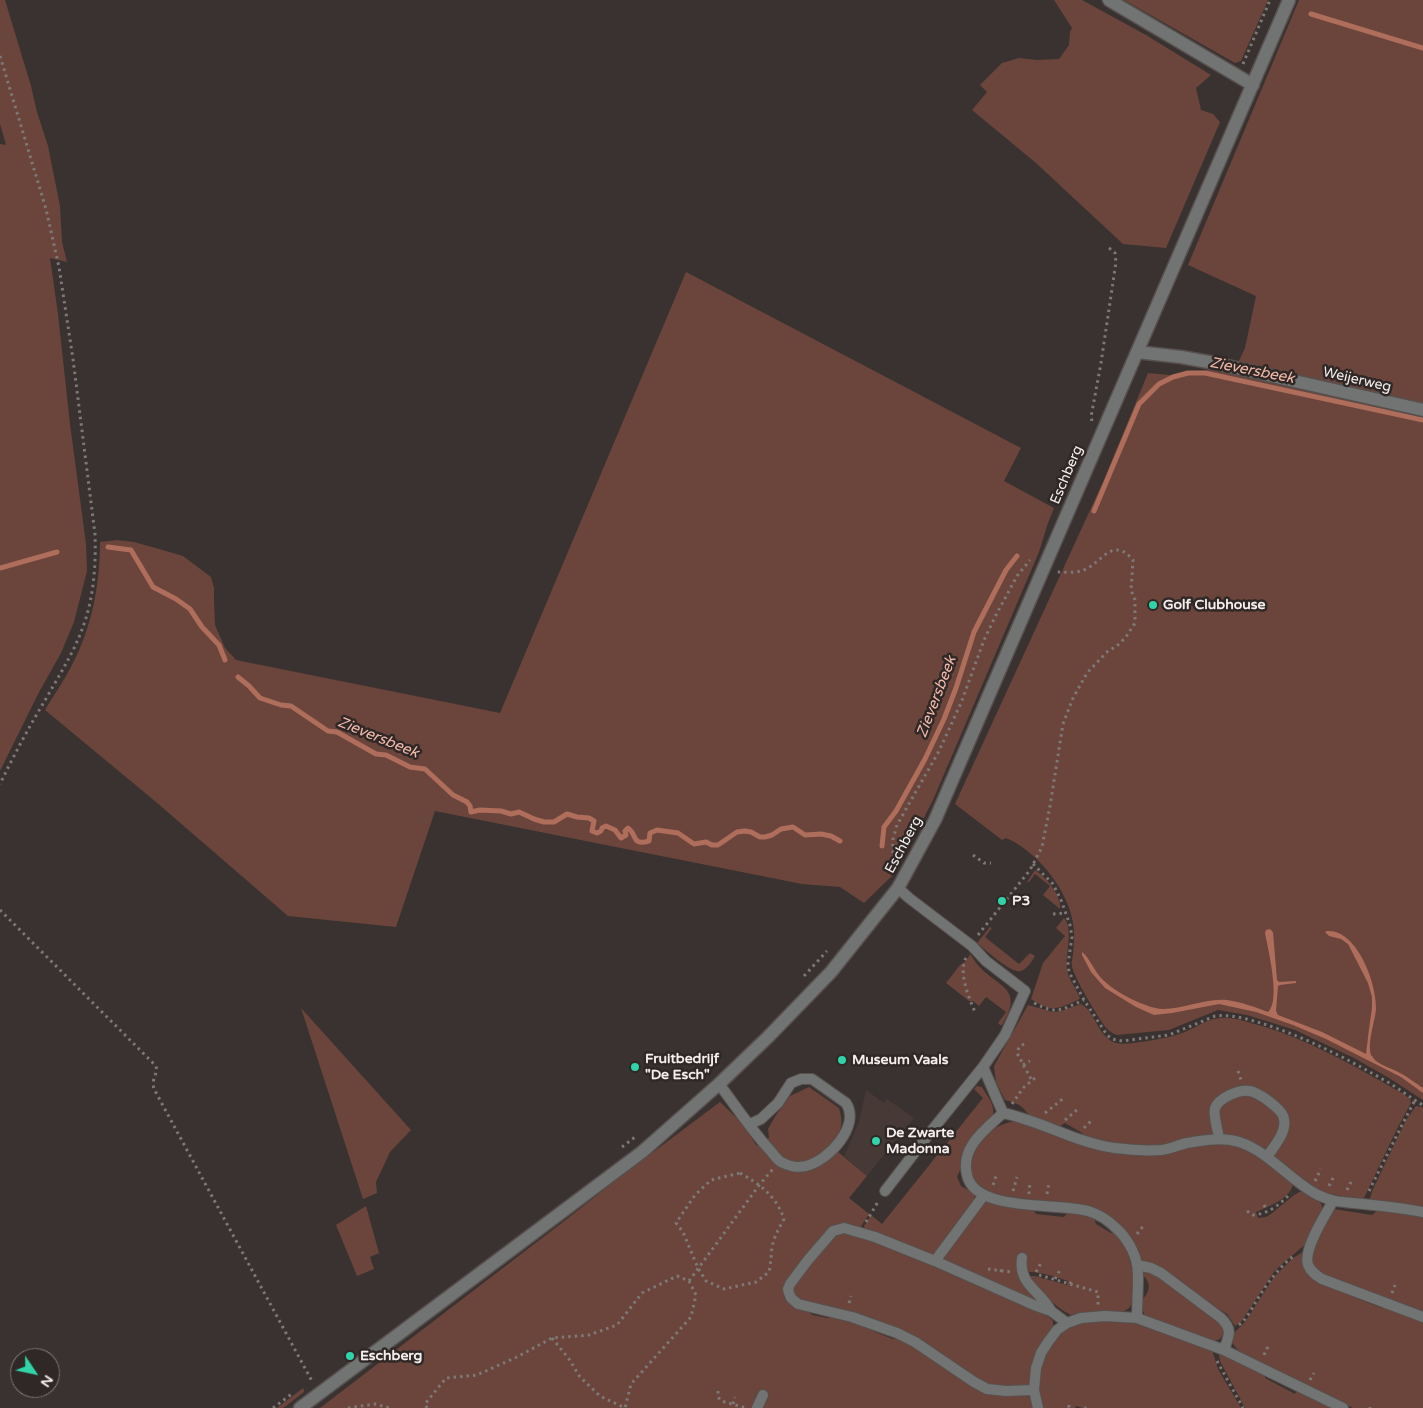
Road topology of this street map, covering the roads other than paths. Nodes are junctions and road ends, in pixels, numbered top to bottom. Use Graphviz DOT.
graph roads {
  1 [pos="1109,0"];
  2 [pos="1289,0"];
  3 [pos="1253,85"];
  4 [pos="1137,352"];
  5 [pos="1423,410"];
  6 [pos="898,888"];
  7 [pos="983,1068"];
  8 [pos="719,1084"];
  9 [pos="1006,1113"];
  10 [pos="750,1124"];
  11 [pos="1219,1138"];
  12 [pos="1267,1157"];
  13 [pos="885,1191"];
  14 [pos="984,1195"];
  15 [pos="1333,1201"];
  16 [pos="1423,1212"];
  17 [pos="1022,1258"];
  18 [pos="935,1261"];
  19 [pos="1138,1265"];
  20 [pos="1052,1311"];
  21 [pos="1423,1317"];
  22 [pos="1137,1318"];
  23 [pos="1067,1322"];
  24 [pos="1221,1349"];
  25 [pos="1034,1390"];
  26 [pos="763,1395"];
  27 [pos="300,1408"];
  28 [pos="757,1408"];
  29 [pos="1038,1408"];
  30 [pos="1343,1408"];
  1 -- 3 [label="street"];
  2 -- 3 [label="street, Eschberg"];
  3 -- 4 [label="street, Eschberg"];
  4 -- 5 [label="street, Weijerweg"];
  4 -- 6 [label="street, Eschberg"];
  6 -- 7 [label="lane"];
  6 -- 8 [label="street, Eschberg"];
  7 -- 9 [label="lane"];
  7 -- 13 [label="lane"];
  8 -- 10 [label="lane"];
  8 -- 27 [label="street, Eschberg"];
  9 -- 11 [label="lane"];
  9 -- 14 [label="lane"];
  10 -- 10 [label="lane"];
  11 -- 12 [label="lane"];
  11 -- 12 [label="lane"];
  12 -- 15 [label="lane"];
  14 -- 18 [label="lane"];
  14 -- 19 [label="lane"];
  15 -- 16 [label="lane"];
  15 -- 21 [label="lane"];
  17 -- 20 [label="lane"];
  18 -- 20 [label="lane"];
  18 -- 25 [label="lane"];
  19 -- 22 [label="lane"];
  19 -- 24 [label="lane"];
  20 -- 23 [label="lane"];
  22 -- 23 [label="lane"];
  22 -- 24 [label="lane"];
  23 -- 25 [label="lane"];
  24 -- 30 [label="lane"];
  25 -- 29 [label="lane"];
  26 -- 28 [label="lane"];
}
